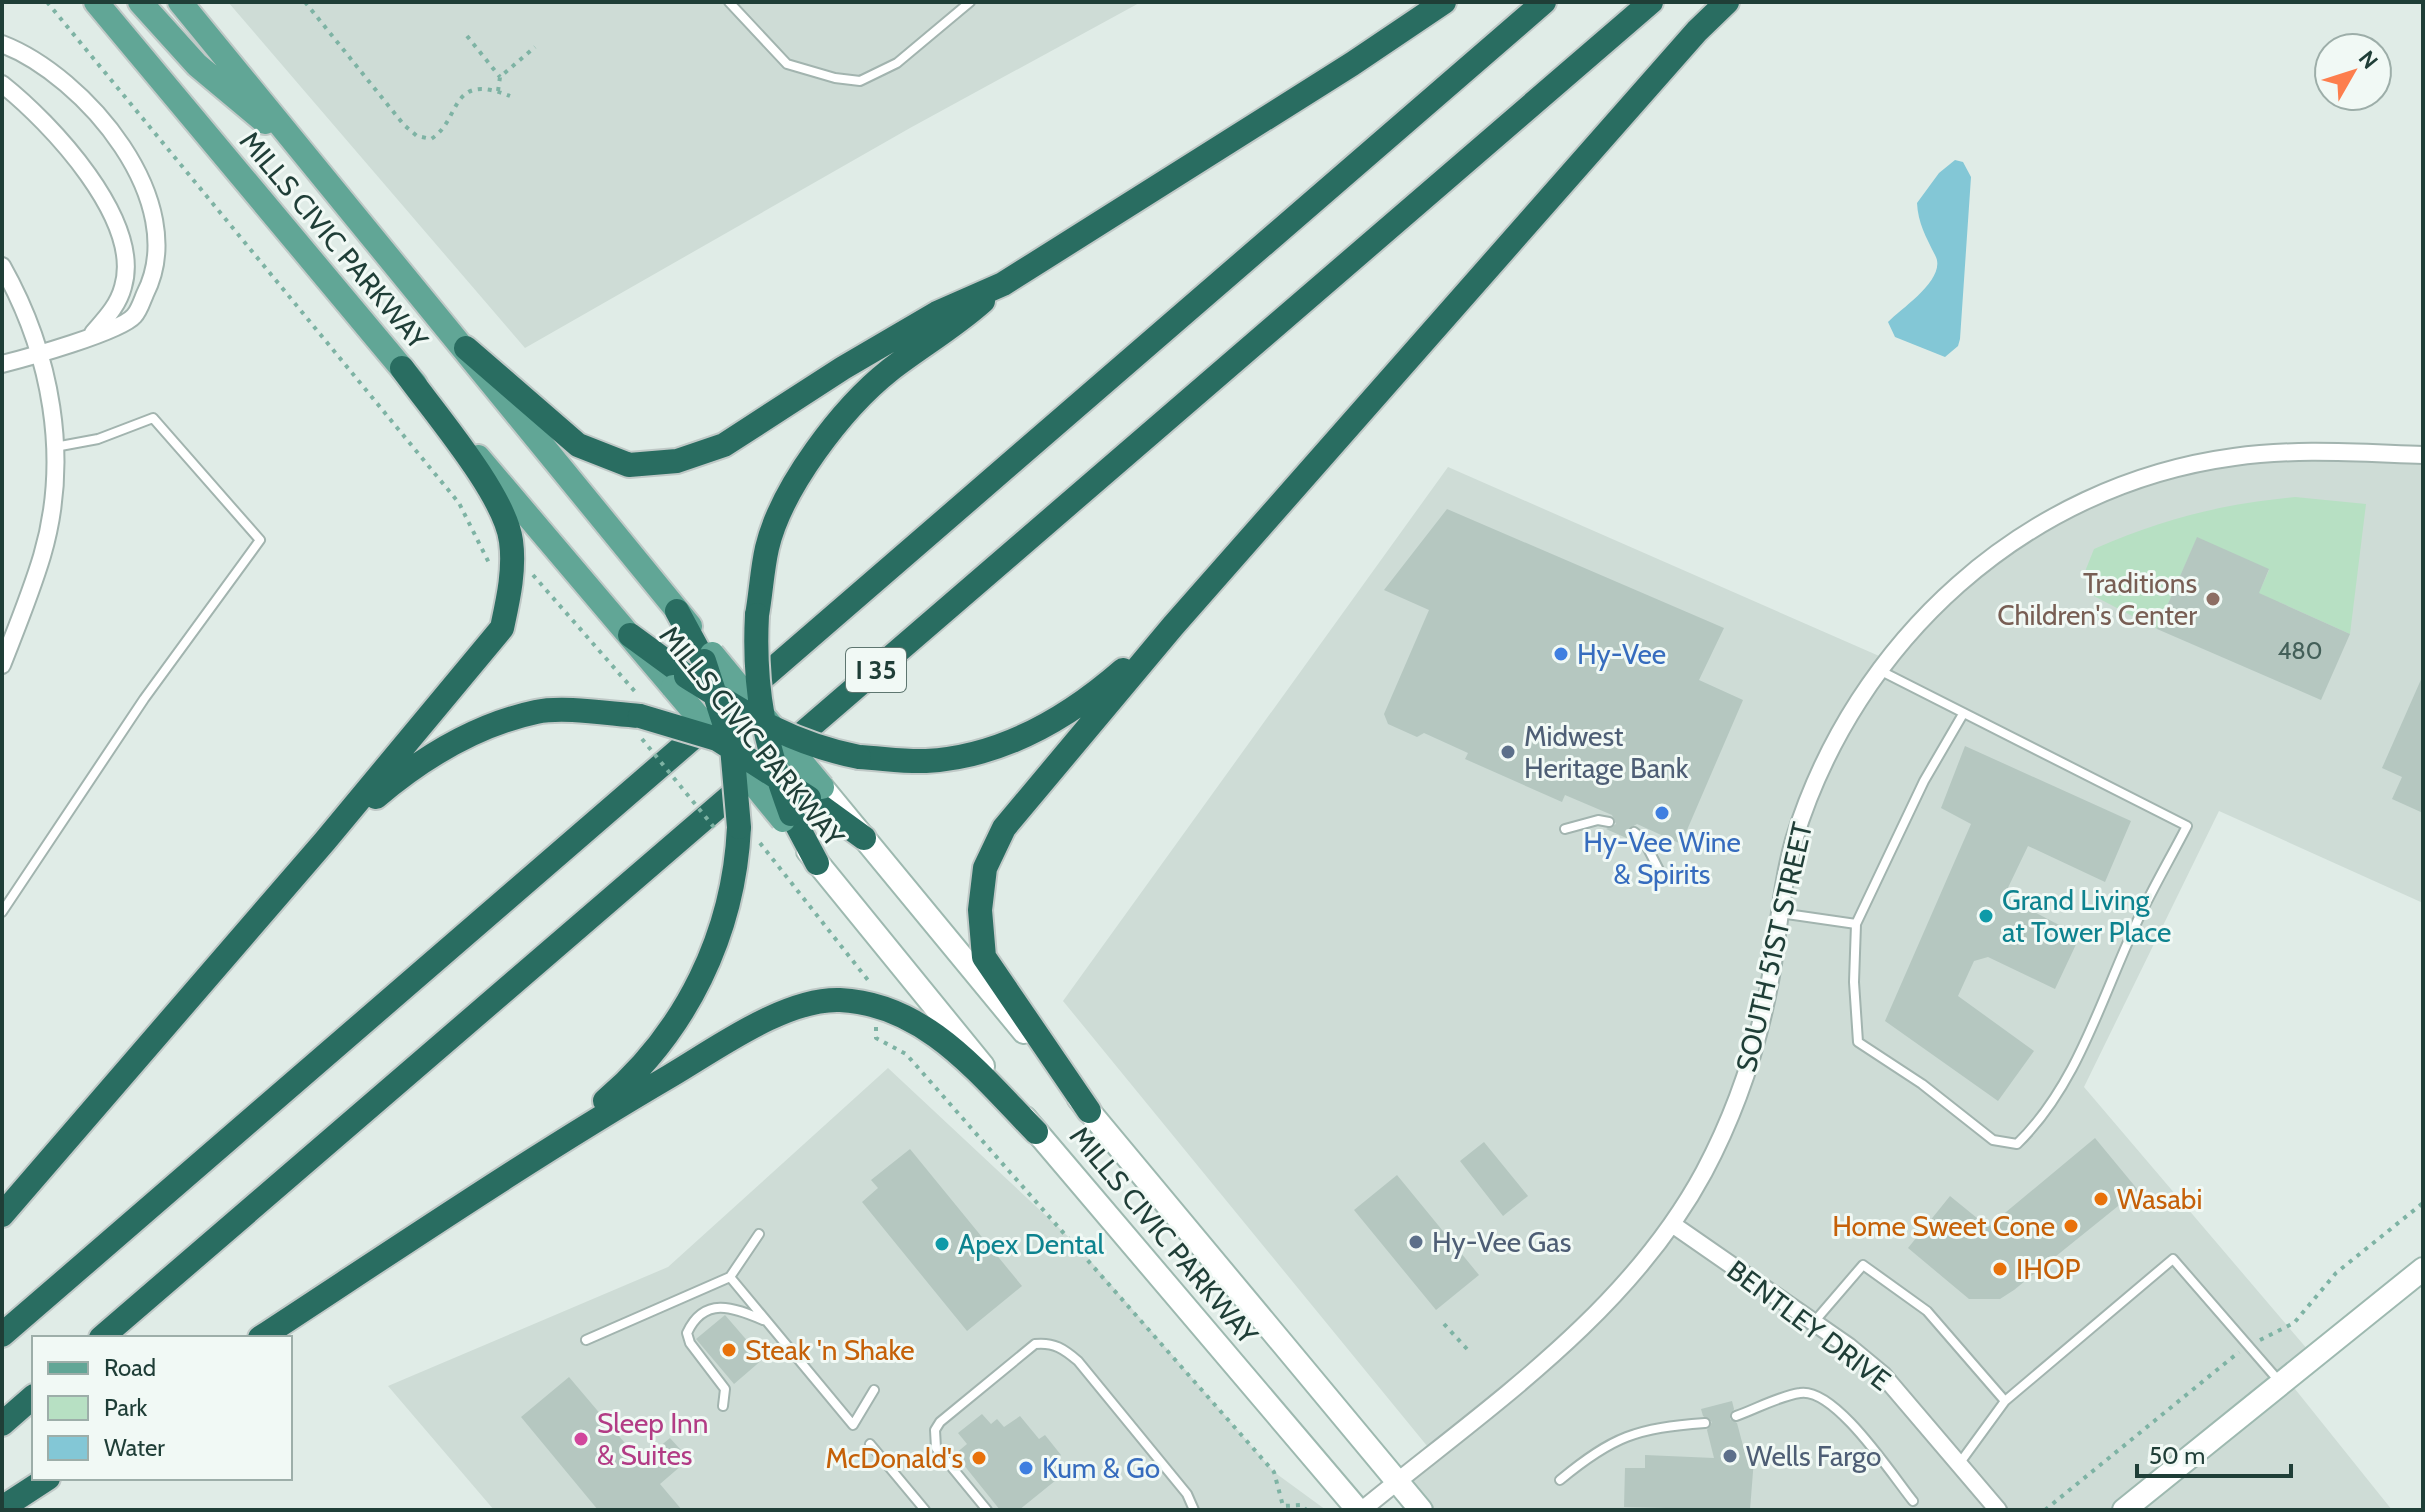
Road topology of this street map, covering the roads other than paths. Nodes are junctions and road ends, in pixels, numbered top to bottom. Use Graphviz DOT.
graph roads {
  1 [pos="96,2"];
  2 [pos="140,2"];
  3 [pos="180,2"];
  4 [pos="729,2"];
  5 [pos="970,2"];
  6 [pos="1444,2"];
  7 [pos="1544,2"];
  8 [pos="1651,2"];
  9 [pos="1727,2"];
  10 [pos="2,44"];
  11 [pos="2,84"];
  12 [pos="310,159"];
  13 [pos="2,266"];
  14 [pos="1003,284"];
  15 [pos="92,335"];
  16 [pos="466,348"];
  17 [pos="40,353"];
  18 [pos="2,364"];
  19 [pos="402,368"];
  20 [pos="54,447"];
  21 [pos="2423,455"];
  22 [pos="677,611"];
  23 [pos="1173,626"];
  24 [pos="630,635"];
  25 [pos="2,665"];
  26 [pos="694,670"];
  27 [pos="1879,670"];
  28 [pos="718,697"];
  29 [pos="1963,714"];
  30 [pos="767,723"];
  31 [pos="728,749"];
  32 [pos="776,776"];
  33 [pos="801,805"];
  34 [pos="1609,822"];
  35 [pos="1565,829"];
  36 [pos="1634,832"];
  37 [pos="864,838"];
  38 [pos="325,841"];
  39 [pos="817,863"];
  40 [pos="1659,870"];
  41 [pos="2,912"];
  42 [pos="1779,913"];
  43 [pos="1856,924"];
  44 [pos="1089,1111"];
  45 [pos="1036,1132"];
  46 [pos="554,1144"];
  47 [pos="2,1215"];
  48 [pos="1672,1224"];
  49 [pos="759,1234"];
  50 [pos="2423,1269"];
  51 [pos="730,1277"];
  52 [pos="767,1322"];
  53 [pos="1814,1323"];
  54 [pos="2,1335"];
  55 [pos="103,1336"];
  56 [pos="263,1336"];
  57 [pos="586,1340"];
  58 [pos="2281,1384"];
  59 [pos="874,1390"];
  60 [pos="32,1398"];
  61 [pos="2005,1401"];
  62 [pos="723,1406"];
  63 [pos="1736,1416"];
  64 [pos="1705,1423"];
  65 [pos="2,1424"];
  66 [pos="870,1444"];
  67 [pos="1959,1464"];
  68 [pos="45,1480"];
  69 [pos="1560,1480"];
  70 [pos="1397,1481"];
  71 [pos="1913,1501"];
  72 [pos="2,1508"];
  73 [pos="925,1510"];
  74 [pos="987,1510"];
  75 [pos="1194,1510"];
  76 [pos="1360,1510"];
  77 [pos="1421,1510"];
  78 [pos="1998,1510"];
  79 [pos="2124,1510"];
  1 -- 19 [label="main road, MILLS CIVIC PARKWAY"];
  2 -- 12 [label="main road"];
  3 -- 12 [label="main road, MILLS CIVIC PARKWAY"];
  4 -- 5 [label="lane"];
  6 -- 14 [label="highway"];
  7 -- 54 [label="highway, I 35"];
  8 -- 55 [label="highway, I 35"];
  9 -- 23 [label="highway"];
  10 -- 15 [label="street"];
  11 -- 15 [label="street"];
  12 -- 16 [label="main road, MILLS CIVIC PARKWAY"];
  13 -- 17 [label="street"];
  14 -- 16 [label="highway"];
  14 -- 30 [label="highway, bridge"];
  15 -- 17 [label="street"];
  16 -- 22 [label="main road, MILLS CIVIC PARKWAY"];
  17 -- 18 [label="street"];
  17 -- 20 [label="street"];
  19 -- 24 [label="main road, MILLS CIVIC PARKWAY"];
  19 -- 38 [label="highway"];
  20 -- 25 [label="street"];
  20 -- 41 [label="lane"];
  21 -- 27 [label="street, SOUTH 51ST STREET"];
  22 -- 26 [label="highway"];
  23 -- 30 [label="highway, bridge"];
  23 -- 44 [label="highway"];
  24 -- 26 [label="highway"];
  26 -- 28 [label="highway, bridge"];
  26 -- 30 [label="main road, MILLS CIVIC PARKWAY, bridge"];
  26 -- 31 [label="main road, MILLS CIVIC PARKWAY, bridge"];
  27 -- 29 [label="lane"];
  27 -- 42 [label="street, SOUTH 51ST STREET"];
  28 -- 30 [label="highway, bridge"];
  28 -- 31 [label="highway, bridge"];
  29 -- 43 [label="lane"];
  29 -- 43 [label="lane"];
  30 -- 32 [label="highway, bridge"];
  30 -- 33 [label="main road, MILLS CIVIC PARKWAY, bridge"];
  31 -- 32 [label="highway, bridge"];
  31 -- 33 [label="main road, MILLS CIVIC PARKWAY, bridge"];
  31 -- 38 [label="highway, bridge"];
  31 -- 46 [label="highway, bridge"];
  32 -- 33 [label="highway, bridge"];
  33 -- 37 [label="highway"];
  33 -- 39 [label="highway"];
  34 -- 35 [label="lane"];
  36 -- 40 [label="lane"];
  37 -- 44 [label="main road, MILLS CIVIC PARKWAY"];
  38 -- 47 [label="highway"];
  39 -- 45 [label="main road, MILLS CIVIC PARKWAY"];
  42 -- 43 [label="lane"];
  42 -- 48 [label="street, SOUTH 51ST STREET"];
  44 -- 70 [label="main road, MILLS CIVIC PARKWAY"];
  45 -- 46 [label="highway"];
  45 -- 76 [label="main road, MILLS CIVIC PARKWAY"];
  46 -- 56 [label="highway"];
  48 -- 53 [label="street, BENTLEY DRIVE"];
  48 -- 70 [label="street, SOUTH 51ST STREET"];
  49 -- 51 [label="lane"];
  50 -- 58 [label="main road"];
  51 -- 52 [label="lane"];
  51 -- 57 [label="lane"];
  52 -- 59 [label="lane"];
  52 -- 62 [label="lane"];
  53 -- 61 [label="lane"];
  53 -- 67 [label="street, BENTLEY DRIVE"];
  58 -- 61 [label="lane"];
  58 -- 79 [label="main road"];
  60 -- 65 [label="highway"];
  61 -- 67 [label="lane"];
  63 -- 71 [label="lane"];
  64 -- 69 [label="lane"];
  66 -- 73 [label="lane"];
  67 -- 78 [label="street, BENTLEY DRIVE"];
  68 -- 72 [label="highway"];
  70 -- 76 [label="street, SOUTH 51ST STREET"];
  70 -- 77 [label="main road, MILLS CIVIC PARKWAY"];
  74 -- 75 [label="lane"];
}
